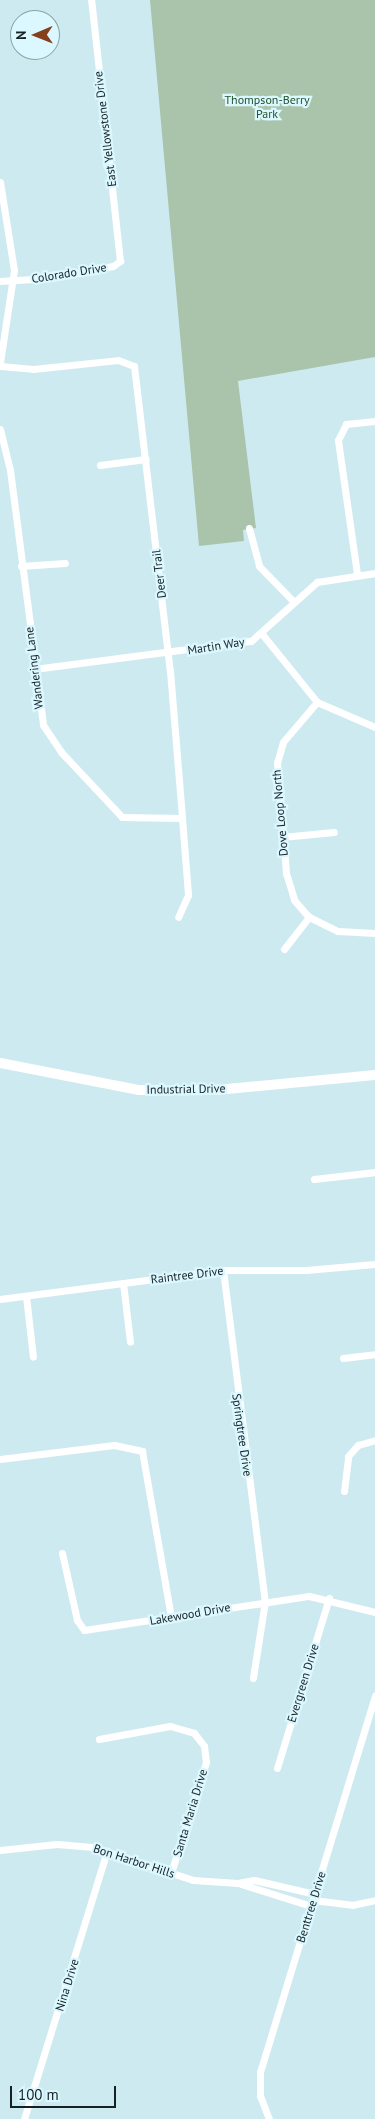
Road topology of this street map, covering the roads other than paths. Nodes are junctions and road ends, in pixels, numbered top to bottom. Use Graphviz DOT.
graph roads {
  1 [pos="91,0"];
  2 [pos="0,182"];
  3 [pos="120,258"];
  4 [pos="0,281"];
  5 [pos="14,281"];
  6 [pos="0,365"];
  7 [pos="375,421"];
  8 [pos="0,429"];
  9 [pos="146,459"];
  10 [pos="100,465"];
  11 [pos="249,528"];
  12 [pos="65,563"];
  13 [pos="21,566"];
  14 [pos="375,573"];
  15 [pos="357,574"];
  16 [pos="294,602"];
  17 [pos="262,634"];
  18 [pos="168,652"];
  19 [pos="34,668"];
  20 [pos="317,702"];
  21 [pos="375,726"];
  22 [pos="182,818"];
  23 [pos="334,832"];
  24 [pos="282,837"];
  25 [pos="178,917"];
  26 [pos="309,917"];
  27 [pos="375,933"];
  28 [pos="284,949"];
  29 [pos="0,1063"];
  30 [pos="375,1075"];
  31 [pos="375,1172"];
  32 [pos="314,1179"];
  33 [pos="375,1264"];
  34 [pos="223,1270"];
  35 [pos="123,1283"];
  36 [pos="26,1296"];
  37 [pos="0,1299"];
  38 [pos="130,1342"];
  39 [pos="375,1354"];
  40 [pos="32,1356"];
  41 [pos="344,1358"];
  42 [pos="375,1440"];
  43 [pos="0,1459"];
  44 [pos="344,1492"];
  45 [pos="62,1554"];
  46 [pos="328,1598"];
  47 [pos="265,1601"];
  48 [pos="375,1612"];
  49 [pos="171,1617"];
  50 [pos="253,1678"];
  51 [pos="375,1695"];
  52 [pos="99,1739"];
  53 [pos="277,1768"];
  54 [pos="0,1850"];
  55 [pos="107,1851"];
  56 [pos="172,1873"];
  57 [pos="238,1883"];
  58 [pos="313,1900"];
  59 [pos="375,1900"];
  60 [pos="24,2119"];
  61 [pos="269,2119"];
  1 -- 3 [label="street, East Yellowstone Drive"];
  2 -- 5 [label="street"];
  3 -- 5 [label="street, Colorado Drive"];
  4 -- 5 [label="street, Colorado Drive"];
  5 -- 6 [label="street"];
  6 -- 9 [label="street, Deer Trail"];
  7 -- 15 [label="street"];
  8 -- 13 [label="street, Wandering Lane"];
  9 -- 10 [label="street"];
  9 -- 18 [label="street, Deer Trail"];
  11 -- 16 [label="street"];
  12 -- 13 [label="street"];
  13 -- 19 [label="street, Wandering Lane"];
  14 -- 15 [label="street, Martin Way"];
  15 -- 16 [label="street, Martin Way"];
  16 -- 17 [label="street, Martin Way"];
  17 -- 18 [label="street, Martin Way"];
  17 -- 20 [label="street"];
  18 -- 19 [label="street, Martin Way"];
  18 -- 22 [label="street, Deer Trail"];
  19 -- 22 [label="street, Wandering Lane"];
  20 -- 21 [label="street"];
  20 -- 24 [label="street, Dove Loop North"];
  22 -- 25 [label="street, Deer Trail"];
  23 -- 24 [label="street"];
  24 -- 26 [label="street, Dove Loop North"];
  26 -- 27 [label="street"];
  26 -- 28 [label="street"];
  29 -- 30 [label="street, Industrial Drive"];
  31 -- 32 [label="street"];
  33 -- 34 [label="street, Raintree Drive"];
  34 -- 35 [label="street, Raintree Drive"];
  34 -- 47 [label="street, Springtree Drive"];
  35 -- 36 [label="street, Raintree Drive"];
  35 -- 38 [label="street"];
  36 -- 37 [label="street, Raintree Drive"];
  36 -- 40 [label="street"];
  39 -- 41 [label="street"];
  42 -- 44 [label="street"];
  43 -- 49 [label="street"];
  45 -- 49 [label="street, Lakewood Drive"];
  46 -- 47 [label="street, Lakewood Drive"];
  46 -- 48 [label="street, Lakewood Drive"];
  46 -- 53 [label="street, Evergreen Drive"];
  47 -- 49 [label="street, Lakewood Drive"];
  47 -- 50 [label="street, Springtree Drive"];
  51 -- 58 [label="street, Benttree Drive"];
  52 -- 56 [label="street, Santa Maria Drive"];
  54 -- 55 [label="street, Bon Harbor Hills"];
  55 -- 56 [label="street, Bon Harbor Hills"];
  55 -- 60 [label="street, Nina Drive"];
  56 -- 57 [label="street, Bon Harbor Hills"];
  57 -- 58 [label="street, Bon Harbor Hills"];
  57 -- 58 [label="street, Bon Harbor Hills"];
  58 -- 59 [label="street, Bon Harbor Hills"];
  58 -- 61 [label="street, Benttree Drive"];
}
